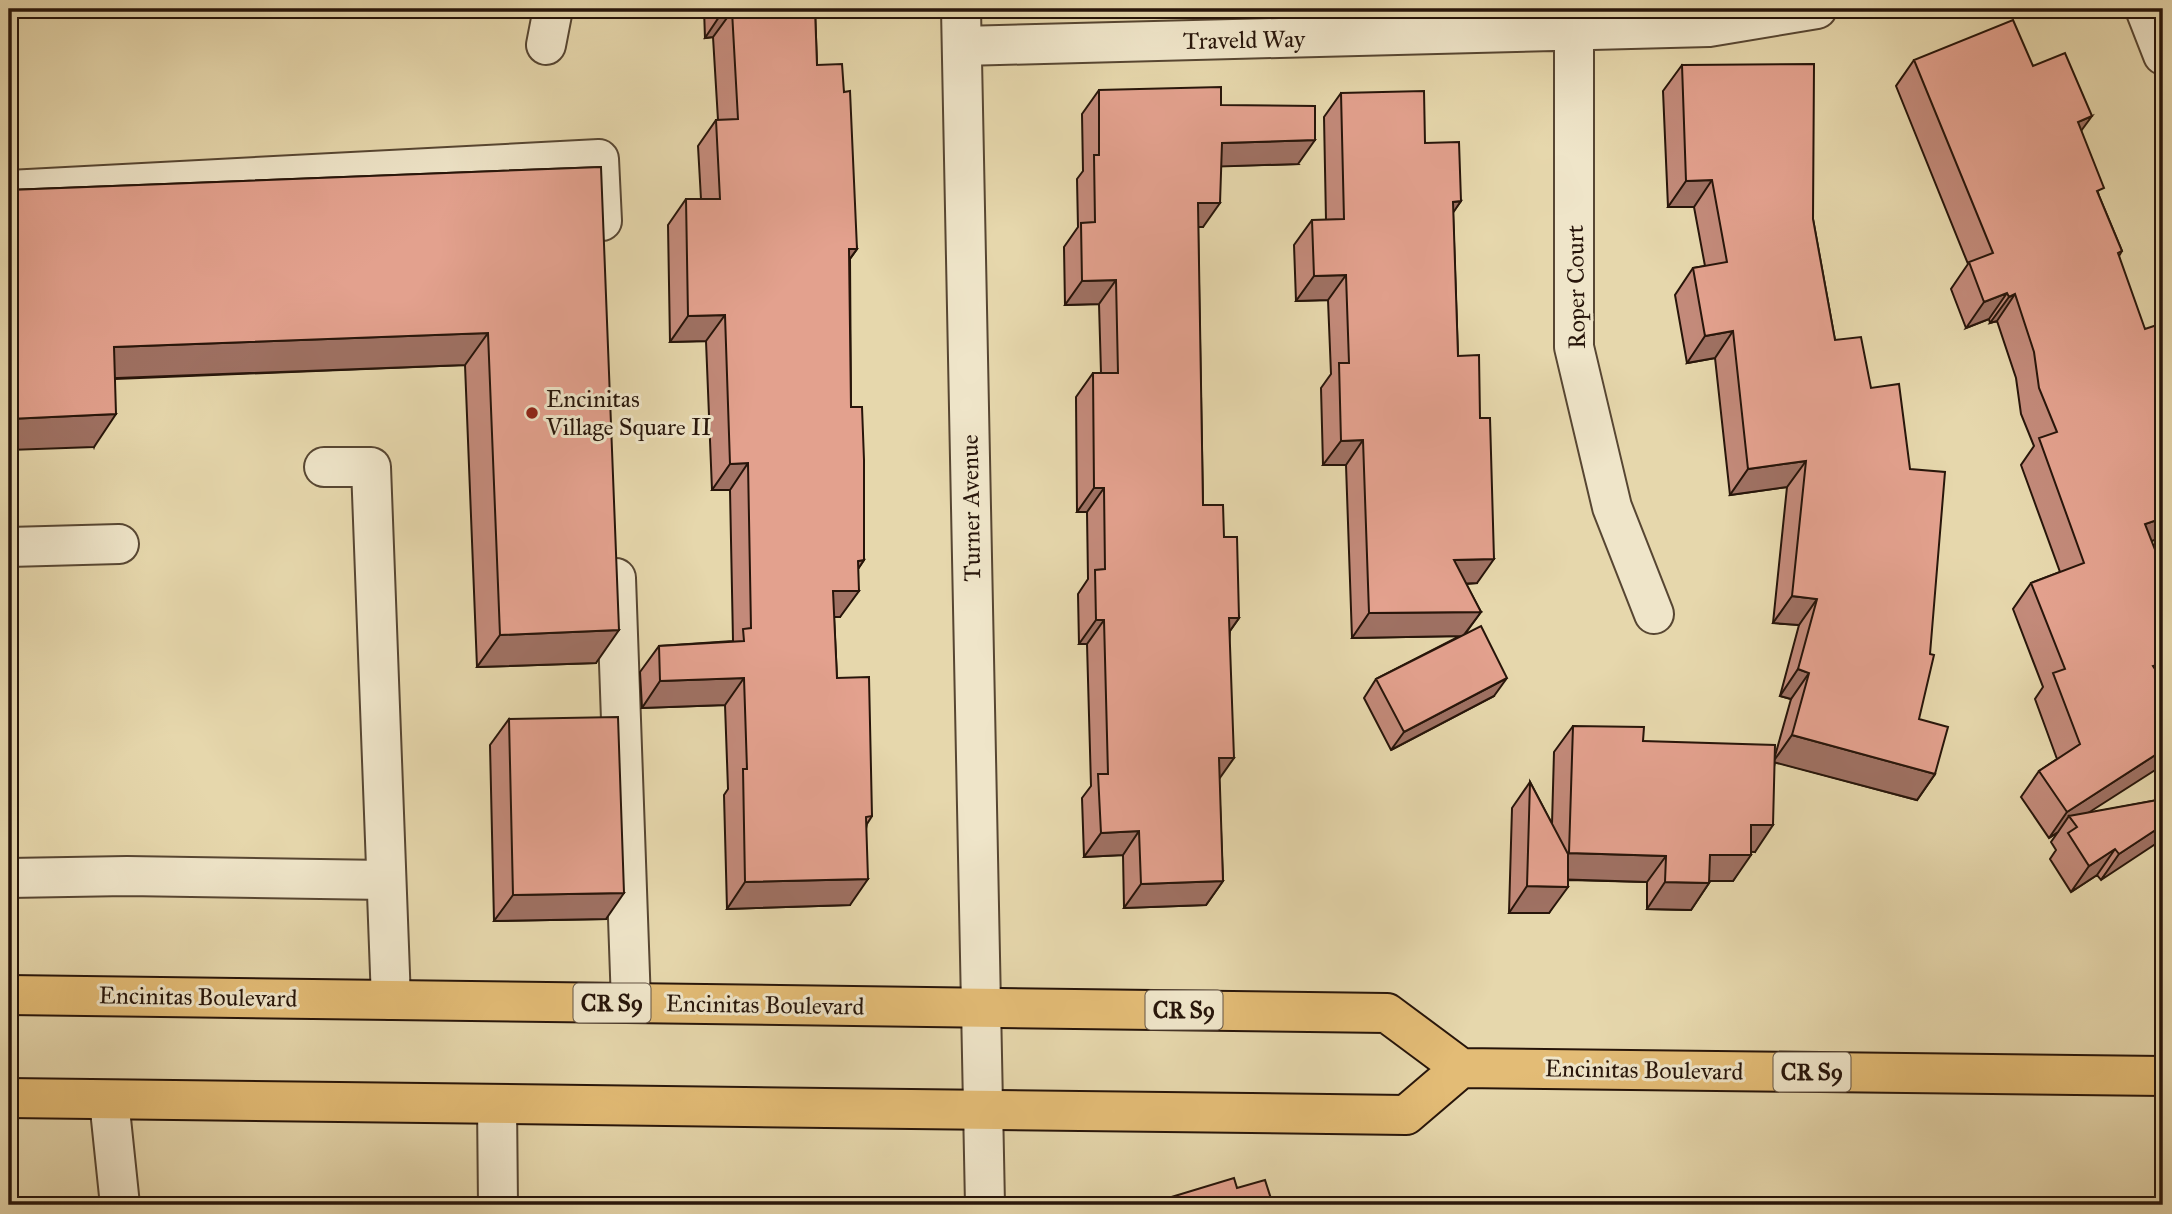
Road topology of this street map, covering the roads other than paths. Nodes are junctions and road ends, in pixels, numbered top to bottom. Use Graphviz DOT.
graph roads {
  1 [pos="961,9"];
  2 [pos="1817,9"];
  3 [pos="2145,9"];
  4 [pos="1574,32"];
  5 [pos="962,46"];
  6 [pos="2163,55"];
  7 [pos="9,190"];
  8 [pos="603,256"];
  9 [pos="324,467"];
  10 [pos="119,544"];
  11 [pos="615,544"];
  12 [pos="9,547"];
  13 [pos="1654,614"];
  14 [pos="9,878"];
  15 [pos="386,880"];
  16 [pos="9,995"];
  17 [pos="391,1000"];
  18 [pos="631,1003"];
  19 [pos="980,1008"];
  20 [pos="1461,1068"];
  21 [pos="2163,1076"];
  22 [pos="9,1098"];
  23 [pos="109,1100"];
  24 [pos="497,1104"];
  25 [pos="983,1109"];
  26 [pos="120,1205"];
  27 [pos="498,1205"];
  28 [pos="985,1205"];
  1 -- 5 [label="street, Turner Avenue"];
  2 -- 4 [label="street, Traveld Way"];
  3 -- 6 [label="street"];
  4 -- 5 [label="street, Traveld Way"];
  4 -- 13 [label="street, Roper Court"];
  5 -- 19 [label="street, Turner Avenue"];
  7 -- 8 [label="street"];
  9 -- 15 [label="street"];
  10 -- 12 [label="street"];
  11 -- 18 [label="street"];
  14 -- 15 [label="street"];
  15 -- 17 [label="street"];
  16 -- 17 [label="main road, Encinitas Boulevard / CR S9"];
  17 -- 18 [label="main road, Encinitas Boulevard / CR S9"];
  18 -- 19 [label="main road, Encinitas Boulevard / CR S9"];
  19 -- 20 [label="main road, Encinitas Boulevard / CR S9"];
  19 -- 25 [label="street, Turner Avenue"];
  20 -- 21 [label="main road, Encinitas Boulevard / CR S9"];
  20 -- 25 [label="main road"];
  22 -- 23 [label="main road"];
  23 -- 24 [label="main road"];
  23 -- 26 [label="street"];
  24 -- 25 [label="main road"];
  24 -- 27 [label="street"];
  25 -- 28 [label="street, Turner Avenue"];
}
